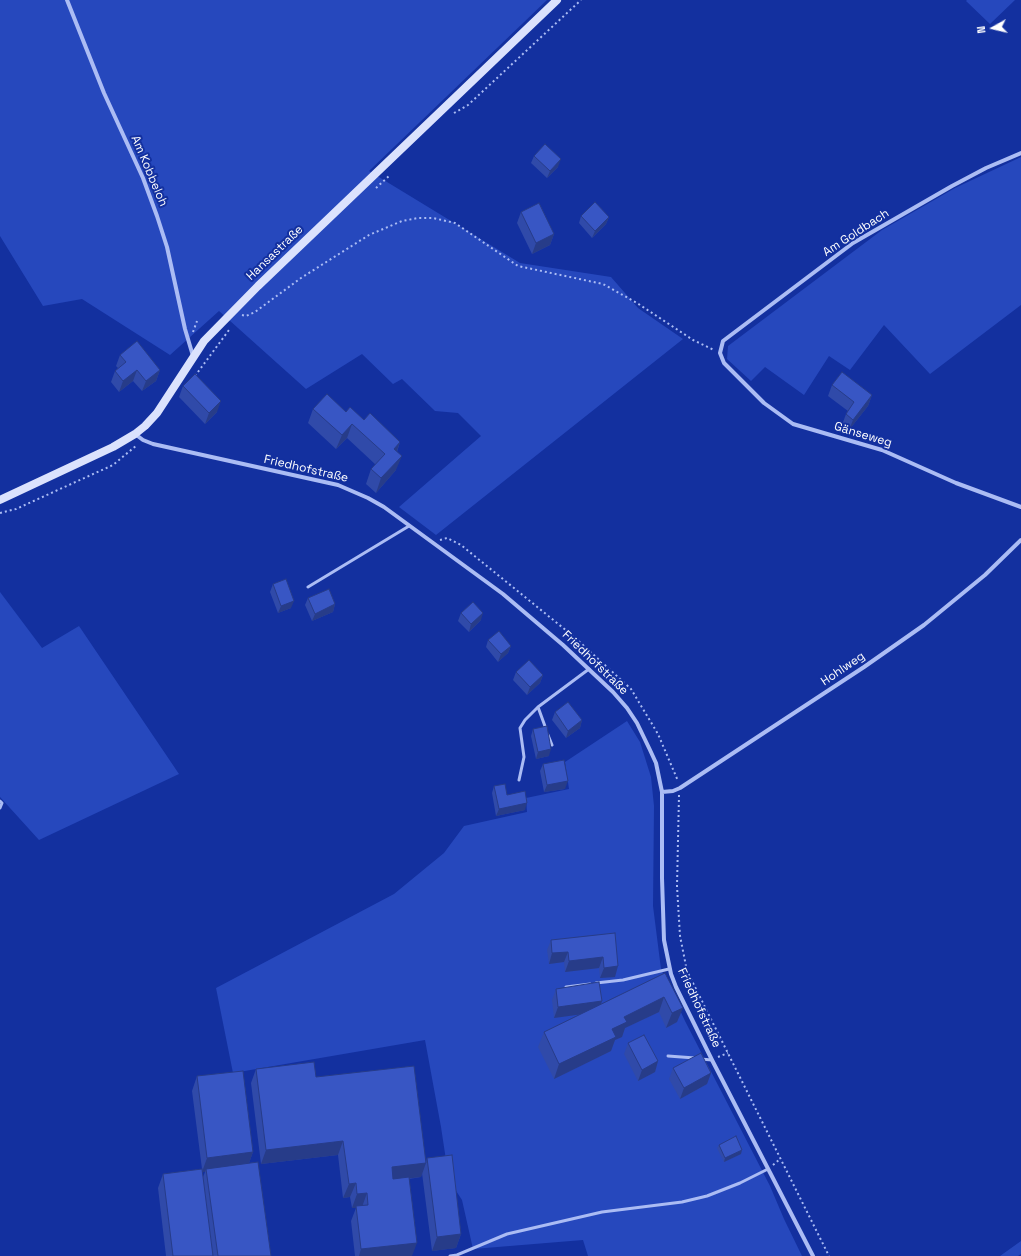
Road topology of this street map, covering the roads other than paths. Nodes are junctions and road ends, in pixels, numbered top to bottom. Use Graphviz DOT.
graph roads {
  1 [pos="67,0"];
  2 [pos="557,0"];
  3 [pos="1021,153"];
  4 [pos="720,353"];
  5 [pos="193,356"];
  6 [pos="135,434"];
  7 [pos="0,500"];
  8 [pos="1021,507"];
  9 [pos="409,526"];
  10 [pos="1021,540"];
  11 [pos="308,587"];
  12 [pos="589,670"];
  13 [pos="538,707"];
  14 [pos="552,745"];
  15 [pos="519,780"];
  16 [pos="662,792"];
  17 [pos="0,801"];
  18 [pos="0,808"];
  19 [pos="669,969"];
  20 [pos="566,987"];
  21 [pos="668,1056"];
  22 [pos="712,1060"];
  23 [pos="768,1169"];
  24 [pos="450,1256"];
  25 [pos="813,1256"];
  1 -- 5 [label="street, Am Kobbeloh"];
  2 -- 5 [label="street, Hansastraße"];
  3 -- 4 [label="street, Am Goldbach"];
  4 -- 8 [label="street, Gänseweg"];
  5 -- 6 [label="street, Hansastraße"];
  6 -- 7 [label="street, Hansastraße"];
  6 -- 9 [label="street, Friedhofstraße"];
  9 -- 11 [label="lane"];
  9 -- 12 [label="street, Friedhofstraße"];
  10 -- 16 [label="street, Hohlweg"];
  12 -- 13 [label="lane"];
  12 -- 16 [label="street, Friedhofstraße"];
  13 -- 14 [label="lane"];
  13 -- 15 [label="lane"];
  16 -- 19 [label="street, Friedhofstraße"];
  17 -- 18 [label="lane"];
  19 -- 20 [label="lane"];
  19 -- 22 [label="street, Friedhofstraße"];
  21 -- 22 [label="lane"];
  22 -- 23 [label="street, Friedhofstraße"];
  23 -- 24 [label="lane"];
  23 -- 25 [label="street, Friedhofstraße"];
}
